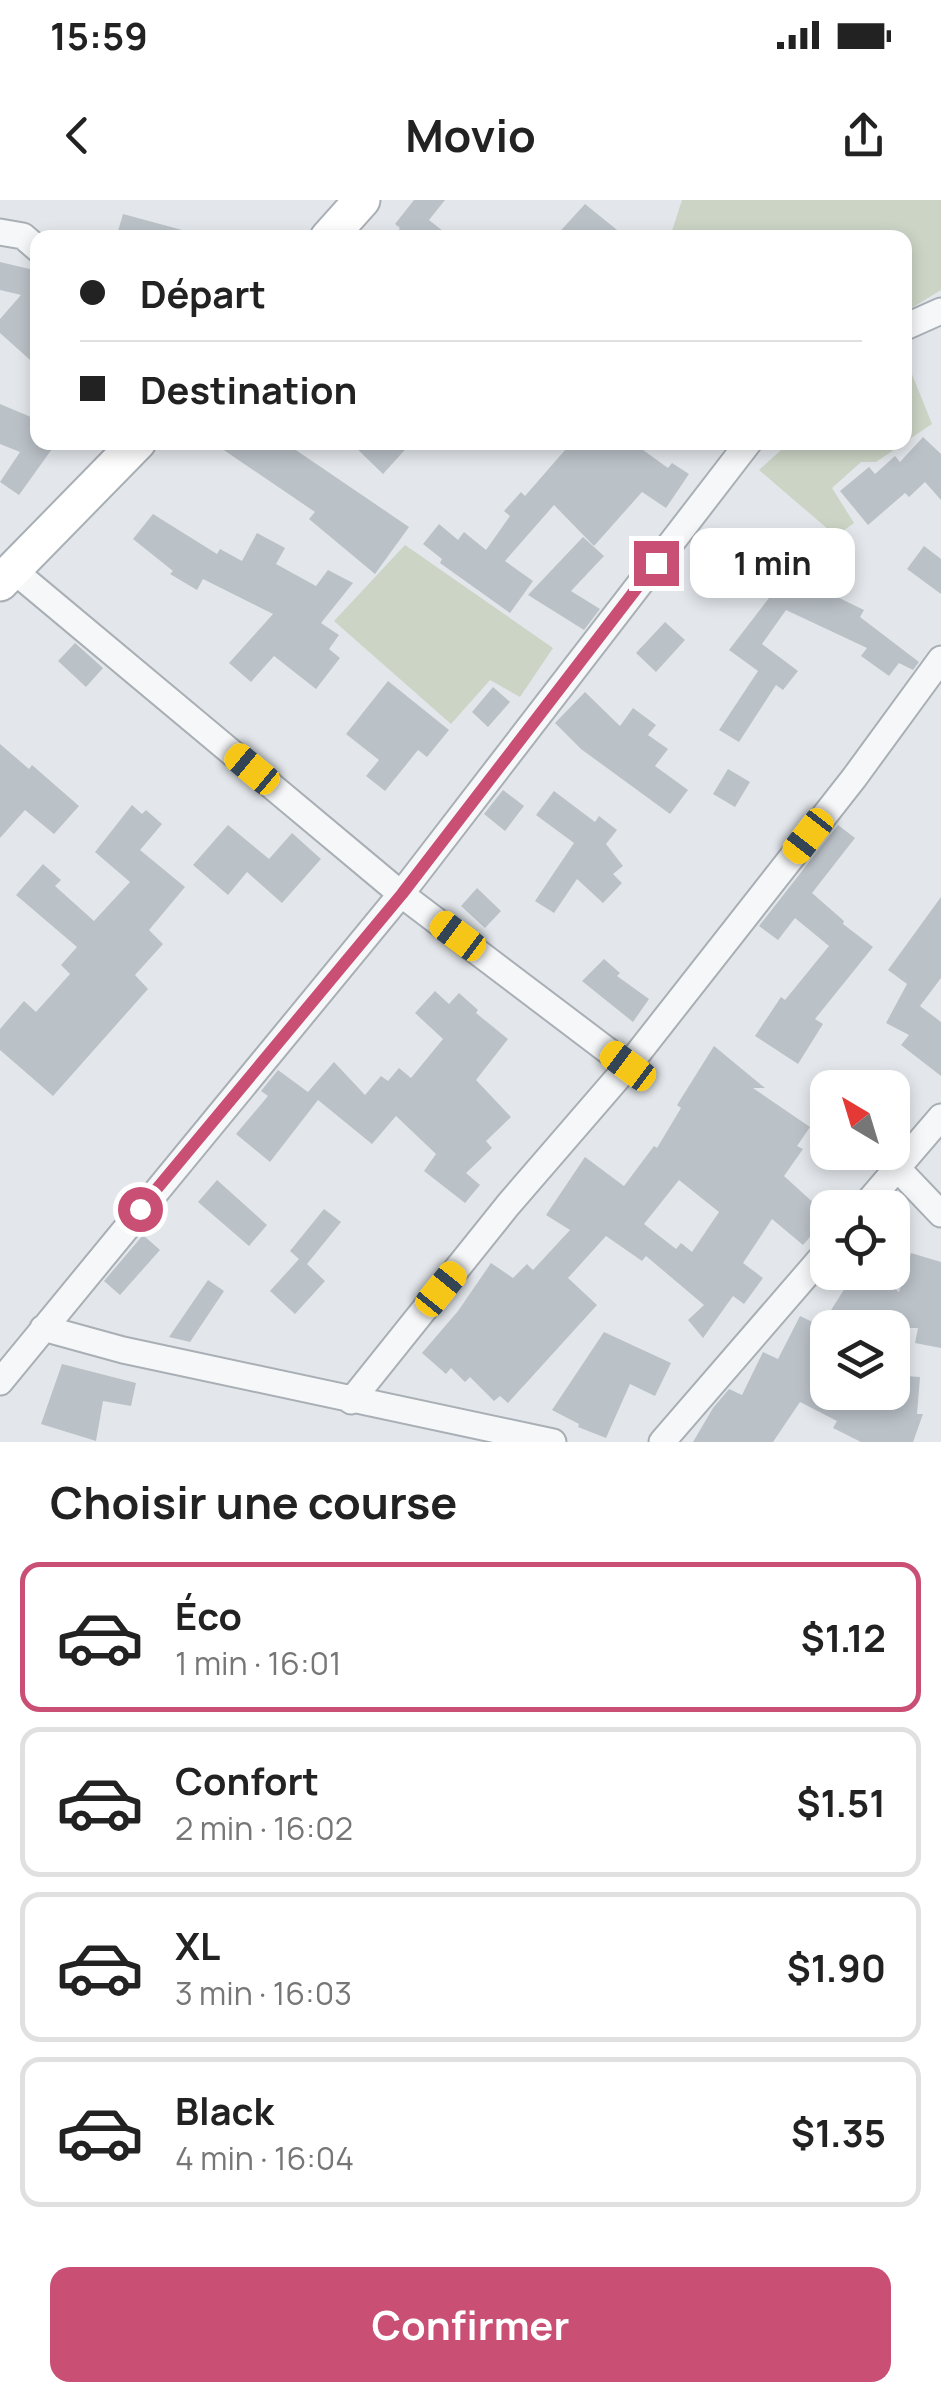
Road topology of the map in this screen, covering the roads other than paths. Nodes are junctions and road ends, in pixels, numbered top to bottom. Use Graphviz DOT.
graph roads {
  1 [pos="362,200"];
  2 [pos="335,230"];
  3 [pos="0,232"];
  4 [pos="30,242"];
  5 [pos="941,311"];
  6 [pos="912,324"];
  7 [pos="130,450"];
  8 [pos="743,450"];
  9 [pos="6,576"];
  10 [pos="941,659"];
  11 [pos="402,894"];
  12 [pos="628,1066"];
  13 [pos="941,1117"];
  14 [pos="910,1152"];
  15 [pos="894,1170"];
  16 [pos="898,1170"];
  17 [pos="878,1190"];
  18 [pos="941,1214"];
  19 [pos="810,1271"];
  20 [pos="43,1328"];
  21 [pos="0,1382"];
  22 [pos="352,1400"];
  23 [pos="553,1442"];
  24 [pos="662,1442"];
  1 -- 2 [label="street"];
  3 -- 4 [label="street"];
  5 -- 6 [label="street"];
  7 -- 9 [label="street"];
  8 -- 11 [label="street"];
  9 -- 11 [label="street"];
  10 -- 12 [label="street"];
  11 -- 12 [label="street"];
  11 -- 20 [label="street"];
  12 -- 22 [label="street"];
  13 -- 14 [label="street"];
  15 -- 17 [label="street"];
  16 -- 18 [label="street"];
  19 -- 24 [label="street"];
  20 -- 21 [label="street"];
  20 -- 22 [label="street"];
  22 -- 23 [label="street"];
}
